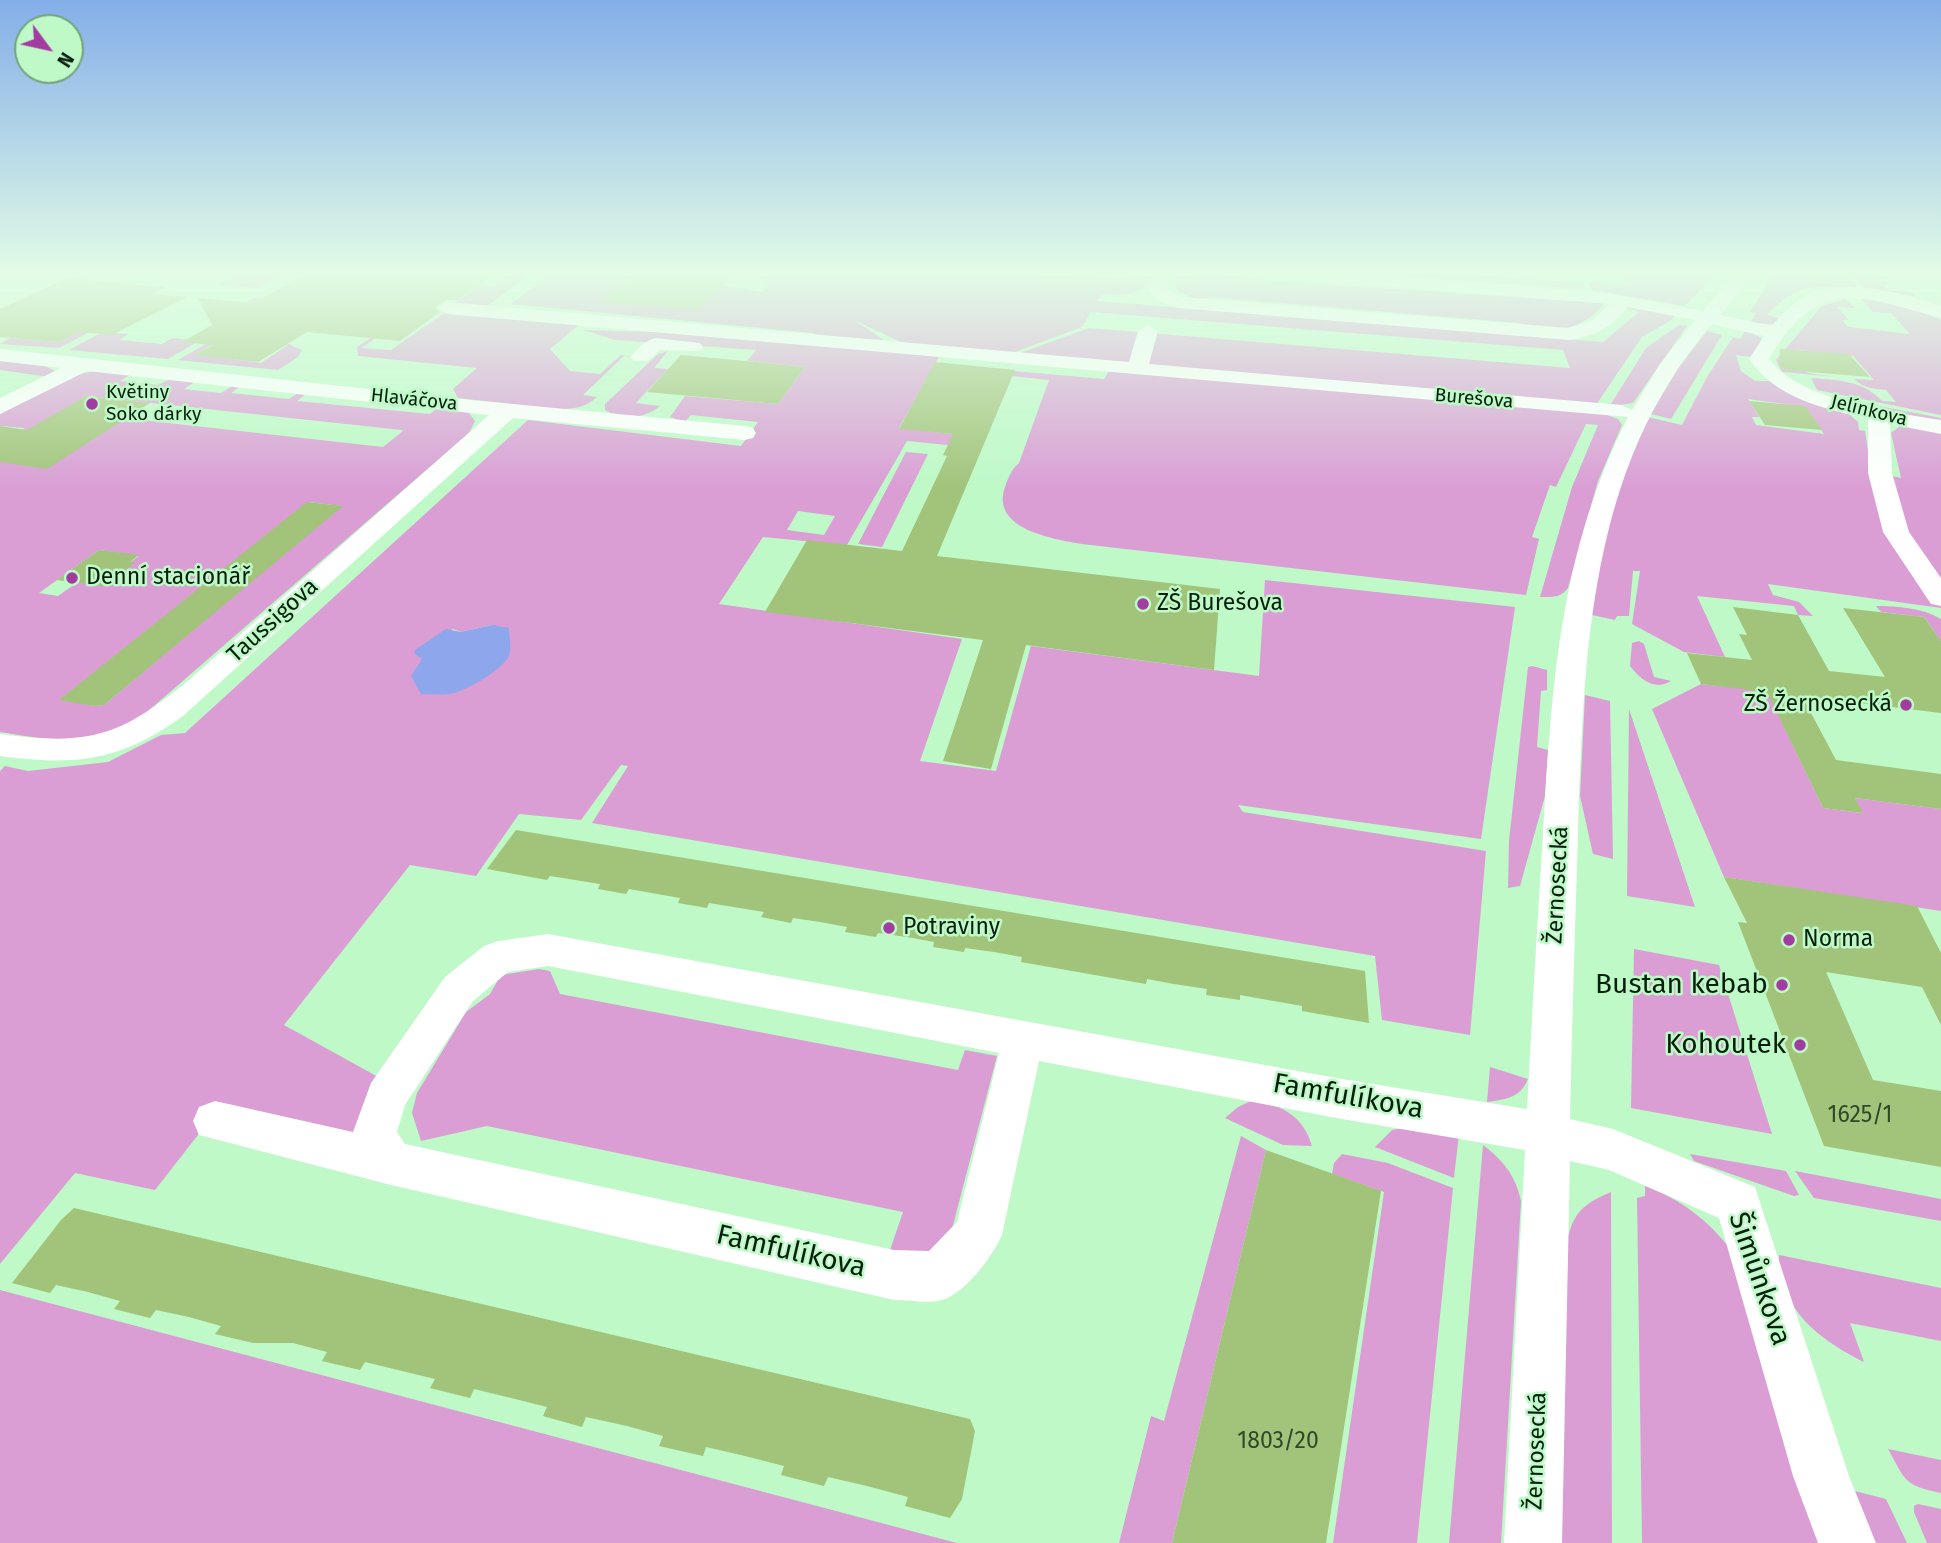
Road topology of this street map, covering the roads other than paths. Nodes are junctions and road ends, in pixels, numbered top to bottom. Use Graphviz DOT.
graph roads {
  1 [pos="654,345"];
  2 [pos="752,345"];
  3 [pos="872,345"];
  4 [pos="1144,345"];
  5 [pos="1684,345"];
  6 [pos="1768,345"];
  7 [pos="694,347"];
  8 [pos="0,355"];
  9 [pos="84,364"];
  10 [pos="1138,369"];
  11 [pos="0,407"];
  12 [pos="508,410"];
  13 [pos="1622,412"];
  14 [pos="1879,415"];
  15 [pos="1941,427"];
  16 [pos="745,433"];
  17 [pos="1941,598"];
  18 [pos="0,746"];
  19 [pos="1023,1038"];
  20 [pos="215,1121"];
  21 [pos="1548,1135"];
  22 [pos="391,1163"];
  23 [pos="1533,1543"];
  24 [pos="1847,1543"];
  1 -- 7 [label="street"];
  2 -- 7 [label="street"];
  3 -- 10 [label="street, Burešova"];
  4 -- 10 [label="street"];
  5 -- 21 [label="street, Žernosecká"];
  6 -- 14 [label="street, Jelínkova"];
  8 -- 9 [label="street, Hlaváčova"];
  9 -- 11 [label="street"];
  9 -- 12 [label="street, Hlaváčova"];
  10 -- 13 [label="street, Burešova"];
  12 -- 16 [label="street, Hlaváčova"];
  12 -- 18 [label="street, Taussigova"];
  14 -- 15 [label="street, Jelínkova"];
  14 -- 17 [label="street"];
  19 -- 21 [label="street, Famfulíkova"];
  19 -- 22 [label="street, Famfulíkova"];
  19 -- 22 [label="street, Famfulíkova"];
  20 -- 22 [label="street, Famfulíkova"];
  21 -- 23 [label="street, Žernosecká"];
  21 -- 24 [label="street, Šimůnkova"];
}
